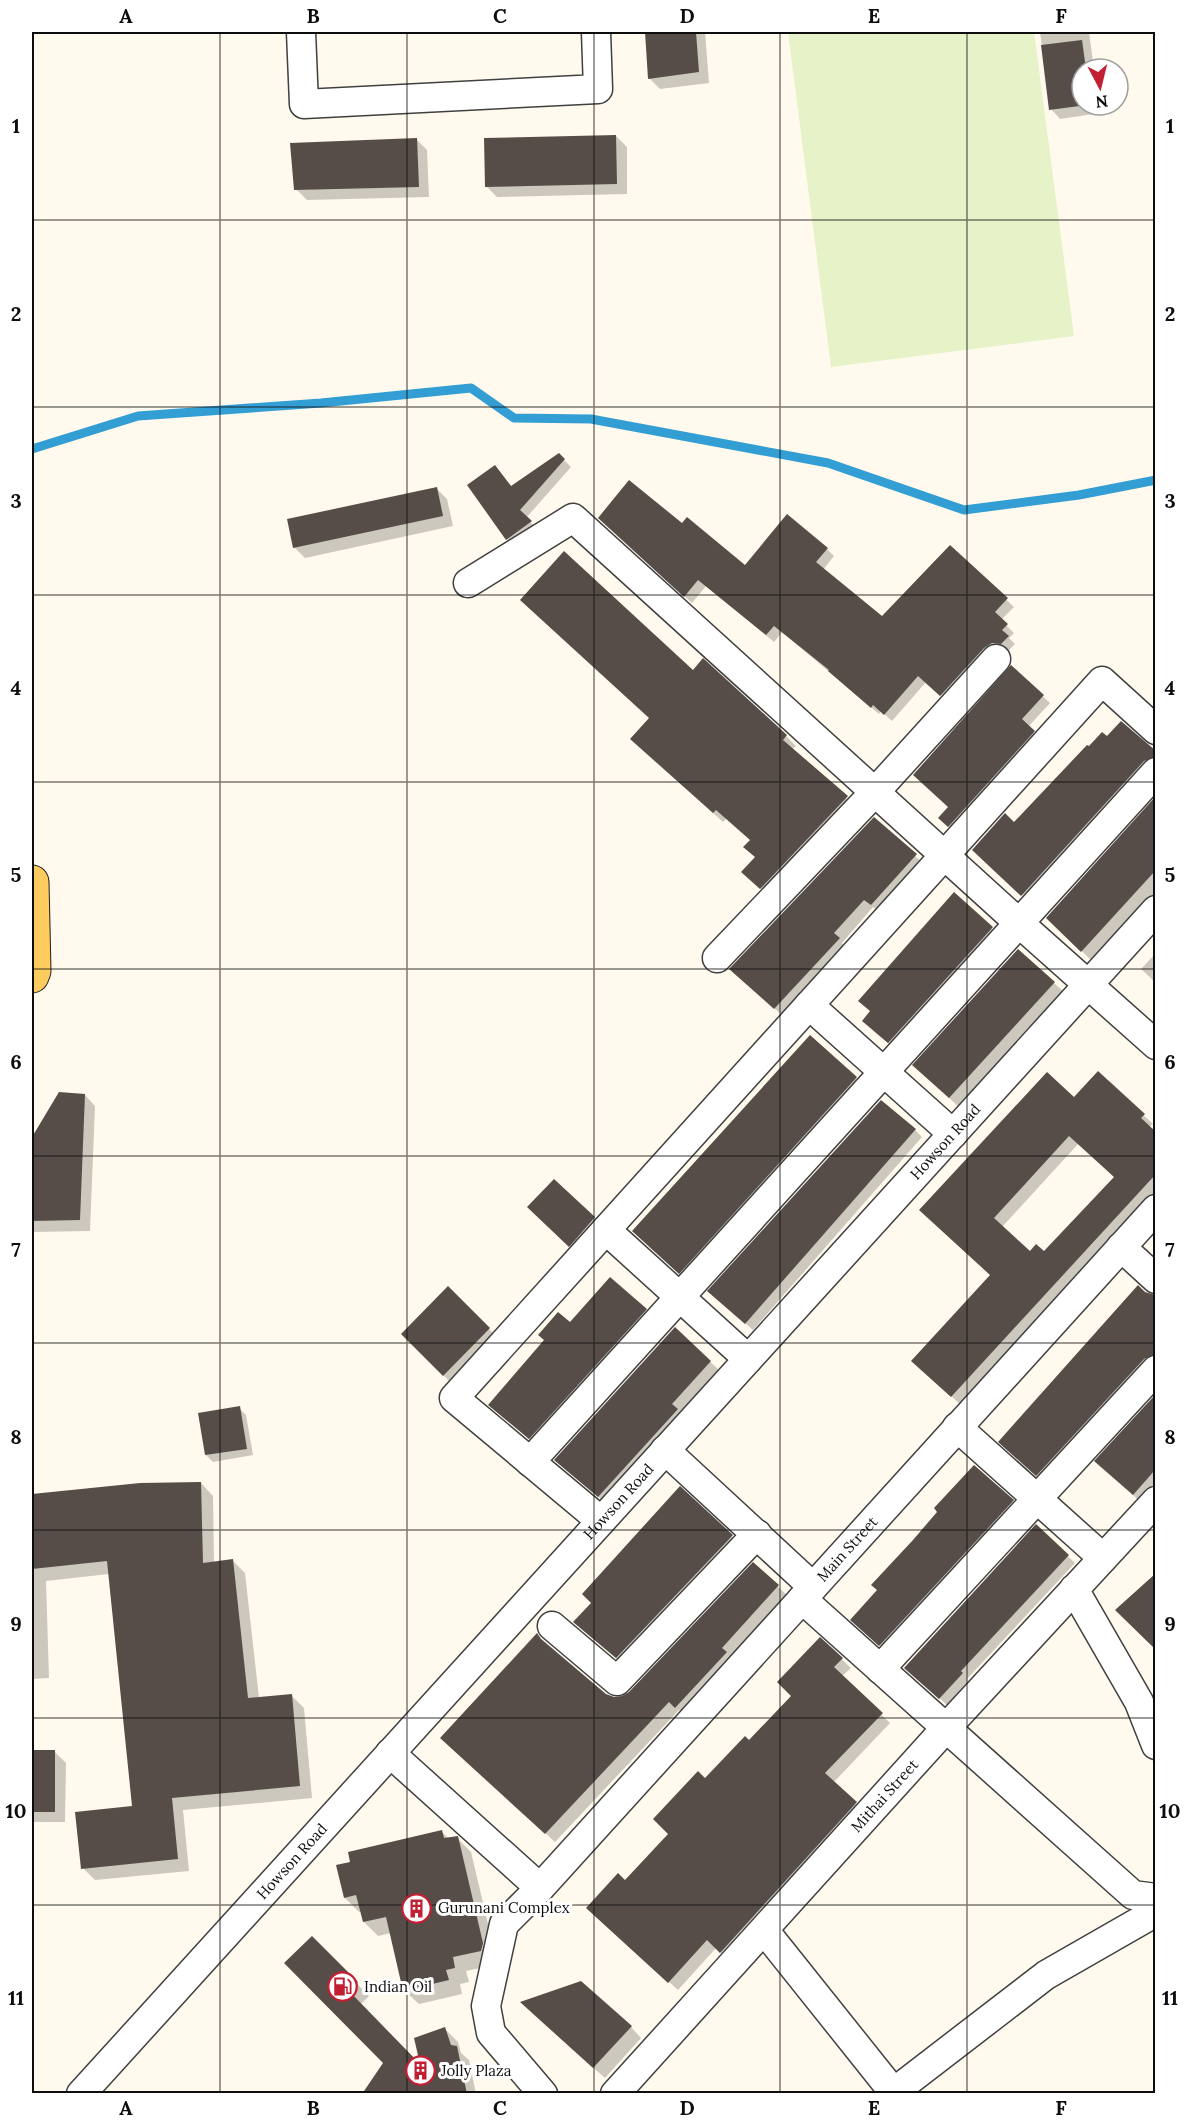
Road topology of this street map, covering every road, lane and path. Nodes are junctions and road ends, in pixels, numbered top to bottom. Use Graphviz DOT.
graph roads {
  1 [pos="301,32"];
  2 [pos="596,32"];
  3 [pos="468,583"];
  4 [pos="996,659"];
  5 [pos="1155,730"];
  6 [pos="1155,772"];
  7 [pos="875,792"];
  8 [pos="945,855"];
  9 [pos="32,882"];
  10 [pos="1155,910"];
  11 [pos="1018,923"];
  12 [pos="717,958"];
  13 [pos="32,976"];
  14 [pos="1088,984"];
  15 [pos="809,1005"];
  16 [pos="1155,1045"];
  17 [pos="884,1072"];
  18 [pos="953,1134"];
  19 [pos="1155,1209"];
  20 [pos="606,1230"];
  21 [pos="1121,1247"];
  22 [pos="1155,1279"];
  23 [pos="680,1297"];
  24 [pos="748,1359"];
  25 [pos="1155,1370"];
  26 [pos="957,1427"];
  27 [pos="666,1450"];
  28 [pos="530,1462"];
  29 [pos="1037,1499"];
  30 [pos="1155,1500"];
  31 [pos="601,1521"];
  32 [pos="757,1534"];
  33 [pos="1102,1558"];
  34 [pos="1074,1589"];
  35 [pos="808,1593"];
  36 [pos="552,1626"];
  37 [pos="880,1669"];
  38 [pos="1147,1698"];
  39 [pos="946,1728"];
  40 [pos="1155,1744"];
  41 [pos="390,1753"];
  42 [pos="540,1888"];
  43 [pos="1155,1898"];
  44 [pos="1155,1912"];
  45 [pos="764,1930"];
  46 [pos="895,2093"];
  47 [pos="81,2094"];
  48 [pos="543,2094"];
  49 [pos="615,2094"];
  1 -- 2 [label="street"];
  3 -- 7 [label="street"];
  4 -- 7 [label="street"];
  5 -- 8 [label="street"];
  6 -- 11 [label="street"];
  7 -- 8 [label="street"];
  7 -- 12 [label="street"];
  8 -- 11 [label="street"];
  8 -- 15 [label="street"];
  9 -- 13 [label="main road"];
  10 -- 14 [label="street, Howson Road"];
  11 -- 14 [label="street"];
  11 -- 17 [label="street"];
  14 -- 16 [label="street"];
  14 -- 18 [label="street, Howson Road"];
  15 -- 17 [label="street"];
  15 -- 20 [label="street"];
  17 -- 18 [label="street"];
  17 -- 23 [label="street"];
  18 -- 24 [label="street, Howson Road"];
  19 -- 21 [label="street, Main Street"];
  20 -- 23 [label="street"];
  20 -- 28 [label="street"];
  21 -- 22 [label="street"];
  21 -- 26 [label="street, Main Street"];
  23 -- 24 [label="street"];
  23 -- 28 [label="street"];
  24 -- 27 [label="street, Howson Road"];
  25 -- 29 [label="street"];
  26 -- 29 [label="street"];
  26 -- 35 [label="street, Main Street"];
  27 -- 31 [label="street, Howson Road"];
  27 -- 32 [label="street"];
  28 -- 31 [label="street"];
  29 -- 33 [label="street"];
  29 -- 37 [label="street"];
  30 -- 33 [label="street, Mithai Street"];
  31 -- 41 [label="street, Howson Road"];
  32 -- 35 [label="street"];
  32 -- 36 [label="street"];
  33 -- 34 [label="street, Mithai Street"];
  34 -- 38 [label="street"];
  34 -- 39 [label="street, Mithai Street"];
  35 -- 37 [label="street"];
  35 -- 42 [label="street, Main Street"];
  37 -- 39 [label="street"];
  38 -- 40 [label="street"];
  39 -- 43 [label="street"];
  39 -- 45 [label="street, Mithai Street"];
  41 -- 42 [label="street"];
  41 -- 47 [label="street, Howson Road"];
  42 -- 48 [label="street, Main Street"];
  44 -- 46 [label="street"];
  45 -- 46 [label="street"];
  45 -- 49 [label="street, Mithai Street"];
}
